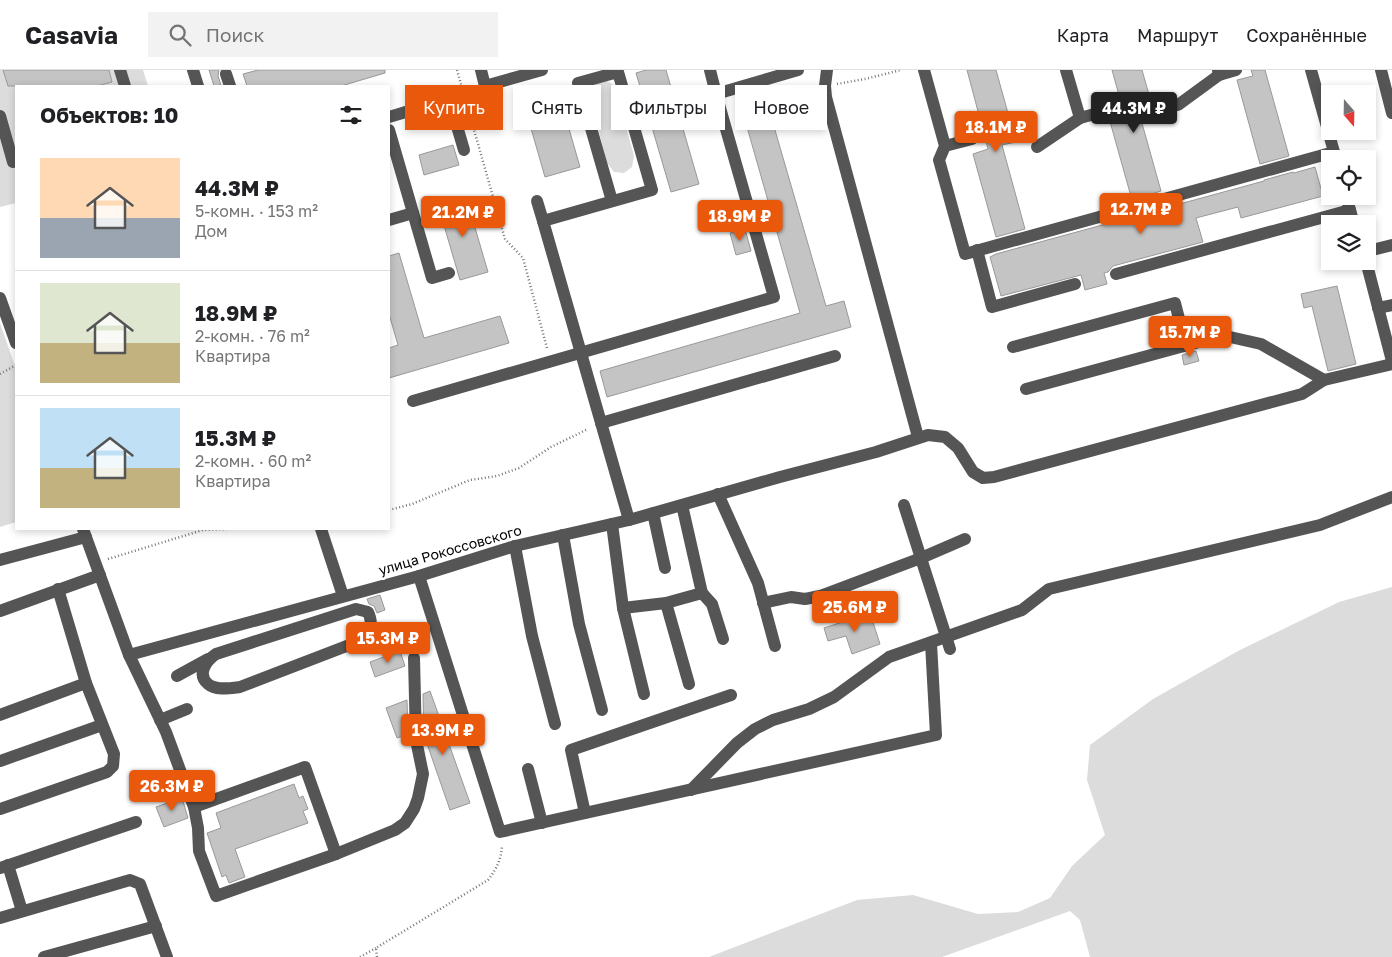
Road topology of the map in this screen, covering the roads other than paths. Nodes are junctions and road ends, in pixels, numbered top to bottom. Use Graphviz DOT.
graph roads {
  1 [pos="120,70"];
  2 [pos="193,70"];
  3 [pos="481,70"];
  4 [pos="542,70"];
  5 [pos="710,70"];
  6 [pos="798,70"];
  7 [pos="827,70"];
  8 [pos="924,70"];
  9 [pos="1066,70"];
  10 [pos="1236,70"];
  11 [pos="1311,70"];
  12 [pos="1381,70"];
  13 [pos="1218,72"];
  14 [pos="125,85"];
  15 [pos="198,85"];
  16 [pos="714,85"];
  17 [pos="725,91"];
  18 [pos="1178,105"];
  19 [pos="1109,110"];
  20 [pos="1392,113"];
  21 [pos="0,116"];
  22 [pos="390,117"];
  23 [pos="1080,118"];
  24 [pos="725,126"];
  25 [pos="390,133"];
  26 [pos="972,139"];
  27 [pos="945,146"];
  28 [pos="1037,147"];
  29 [pos="464,150"];
  30 [pos="1334,150"];
  31 [pos="1321,159"];
  32 [pos="15,162"];
  33 [pos="537,202"];
  34 [pos="612,202"];
  35 [pos="1349,205"];
  36 [pos="1350,210"];
  37 [pos="413,213"];
  38 [pos="1351,215"];
  39 [pos="390,220"];
  40 [pos="543,221"];
  41 [pos="1392,245"];
  42 [pos="1376,249"];
  43 [pos="976,250"];
  44 [pos="1368,270"];
  45 [pos="450,273"];
  46 [pos="1116,274"];
  47 [pos="1075,284"];
  48 [pos="0,298"];
  49 [pos="1392,305"];
  50 [pos="1378,308"];
  51 [pos="15,340"];
  52 [pos="1186,346"];
  53 [pos="1013,347"];
  54 [pos="581,353"];
  55 [pos="835,356"];
  56 [pos="1392,362"];
  57 [pos="1324,380"];
  58 [pos="1026,389"];
  59 [pos="413,402"];
  60 [pos="601,423"];
  61 [pos="918,438"];
  62 [pos="718,494"];
  63 [pos="1392,497"];
  64 [pos="682,504"];
  65 [pos="904,505"];
  66 [pos="653,513"];
  67 [pos="628,520"];
  68 [pos="612,524"];
  69 [pos="321,530"];
  70 [pos="85,533"];
  71 [pos="563,535"];
  72 [pos="965,539"];
  73 [pos="514,546"];
  74 [pos="921,558"];
  75 [pos="0,560"];
  76 [pos="665,568"];
  77 [pos="100,575"];
  78 [pos="419,576"];
  79 [pos="58,589"];
  80 [pos="702,593"];
  81 [pos="347,595"];
  82 [pos="666,603"];
  83 [pos="763,603"];
  84 [pos="623,608"];
  85 [pos="356,609"];
  86 [pos="0,611"];
  87 [pos="723,639"];
  88 [pos="931,643"];
  89 [pos="948,643"];
  90 [pos="774,646"];
  91 [pos="129,655"];
  92 [pos="414,658"];
  93 [pos="208,659"];
  94 [pos="177,676"];
  95 [pos="86,683"];
  96 [pos="689,684"];
  97 [pos="644,694"];
  98 [pos="731,696"];
  99 [pos="187,709"];
  100 [pos="602,710"];
  101 [pos="0,715"];
  102 [pos="160,720"];
  103 [pos="102,724"];
  104 [pos="555,724"];
  105 [pos="0,761"];
  106 [pos="528,769"];
  107 [pos="691,790"];
  108 [pos="194,807"];
  109 [pos="0,809"];
  110 [pos="585,813"];
  111 [pos="136,822"];
  112 [pos="542,823"];
  113 [pos="336,854"];
  114 [pos="4,867"];
  115 [pos="22,911"];
  116 [pos="0,918"];
  117 [pos="156,926"];
  118 [pos="44,957"];
  119 [pos="167,957"];
  1 -- 14 [label="street"];
  2 -- 15 [label="street"];
  3 -- 4 [label="street"];
  5 -- 16 [label="street"];
  6 -- 17 [label="street"];
  7 -- 61 [label="street"];
  8 -- 27 [label="street"];
  9 -- 23 [label="street"];
  10 -- 13 [label="street"];
  11 -- 30 [label="street"];
  12 -- 20 [label="street"];
  13 -- 18 [label="street"];
  19 -- 23 [label="street"];
  21 -- 32 [label="street"];
  22 -- 29 [label="street"];
  23 -- 28 [label="street"];
  24 -- 54 [label="street"];
  25 -- 37 [label="street"];
  26 -- 27 [label="street"];
  27 -- 43 [label="street"];
  31 -- 43 [label="street"];
  33 -- 40 [label="street"];
  34 -- 34 [label="street"];
  34 -- 40 [label="street"];
  35 -- 36 [label="street"];
  36 -- 38 [label="street"];
  36 -- 46 [label="street"];
  37 -- 39 [label="street"];
  37 -- 45 [label="street"];
  40 -- 54 [label="street"];
  41 -- 42 [label="street"];
  43 -- 47 [label="street"];
  44 -- 50 [label="street"];
  48 -- 51 [label="street"];
  49 -- 50 [label="street"];
  50 -- 56 [label="street"];
  52 -- 53 [label="street"];
  52 -- 57 [label="street"];
  52 -- 58 [label="street"];
  54 -- 59 [label="street"];
  54 -- 60 [label="street"];
  55 -- 60 [label="street"];
  56 -- 57 [label="street"];
  57 -- 61 [label="street, улица Рокоссовского"];
  60 -- 67 [label="street"];
  61 -- 62 [label="street, улица Рокоссовского"];
  62 -- 64 [label="street, улица Рокоссовского"];
  62 -- 83 [label="street"];
  63 -- 89 [label="street"];
  64 -- 66 [label="street, улица Рокоссовского"];
  64 -- 80 [label="street"];
  65 -- 74 [label="street"];
  66 -- 67 [label="street, улица Рокоссовского"];
  66 -- 76 [label="street"];
  67 -- 68 [label="street, улица Рокоссовского"];
  68 -- 71 [label="street, улица Рокоссовского"];
  68 -- 84 [label="street"];
  69 -- 81 [label="street"];
  70 -- 75 [label="street"];
  70 -- 77 [label="street"];
  71 -- 73 [label="street, улица Рокоссовского"];
  71 -- 100 [label="street"];
  72 -- 74 [label="street"];
  73 -- 78 [label="street, улица Рокоссовского"];
  73 -- 104 [label="street"];
  74 -- 83 [label="street"];
  74 -- 89 [label="street"];
  77 -- 79 [label="street"];
  77 -- 91 [label="street"];
  78 -- 81 [label="street, улица Рокоссовского"];
  78 -- 112 [label="street"];
  79 -- 86 [label="street"];
  79 -- 95 [label="street"];
  80 -- 82 [label="street"];
  80 -- 87 [label="street"];
  81 -- 85 [label="street"];
  81 -- 91 [label="street, улица Рокоссовского"];
  82 -- 84 [label="street"];
  82 -- 96 [label="street"];
  83 -- 90 [label="street"];
  84 -- 97 [label="street"];
  85 -- 93 [label="street"];
  85 -- 93 [label="street"];
  88 -- 89 [label="street"];
  88 -- 107 [label="street"];
  88 -- 107 [label="street"];
  91 -- 102 [label="street"];
  92 -- 113 [label="street"];
  93 -- 94 [label="street"];
  95 -- 101 [label="street"];
  95 -- 103 [label="street"];
  98 -- 110 [label="street"];
  99 -- 102 [label="street"];
  102 -- 108 [label="street"];
  103 -- 105 [label="street"];
  103 -- 109 [label="street"];
  106 -- 112 [label="street"];
  107 -- 110 [label="street"];
  108 -- 113 [label="street"];
  108 -- 113 [label="street"];
  110 -- 112 [label="street"];
  111 -- 114 [label="street"];
  114 -- 115 [label="street"];
  115 -- 116 [label="street"];
  115 -- 117 [label="street"];
  117 -- 118 [label="street"];
  117 -- 119 [label="street"];
}
